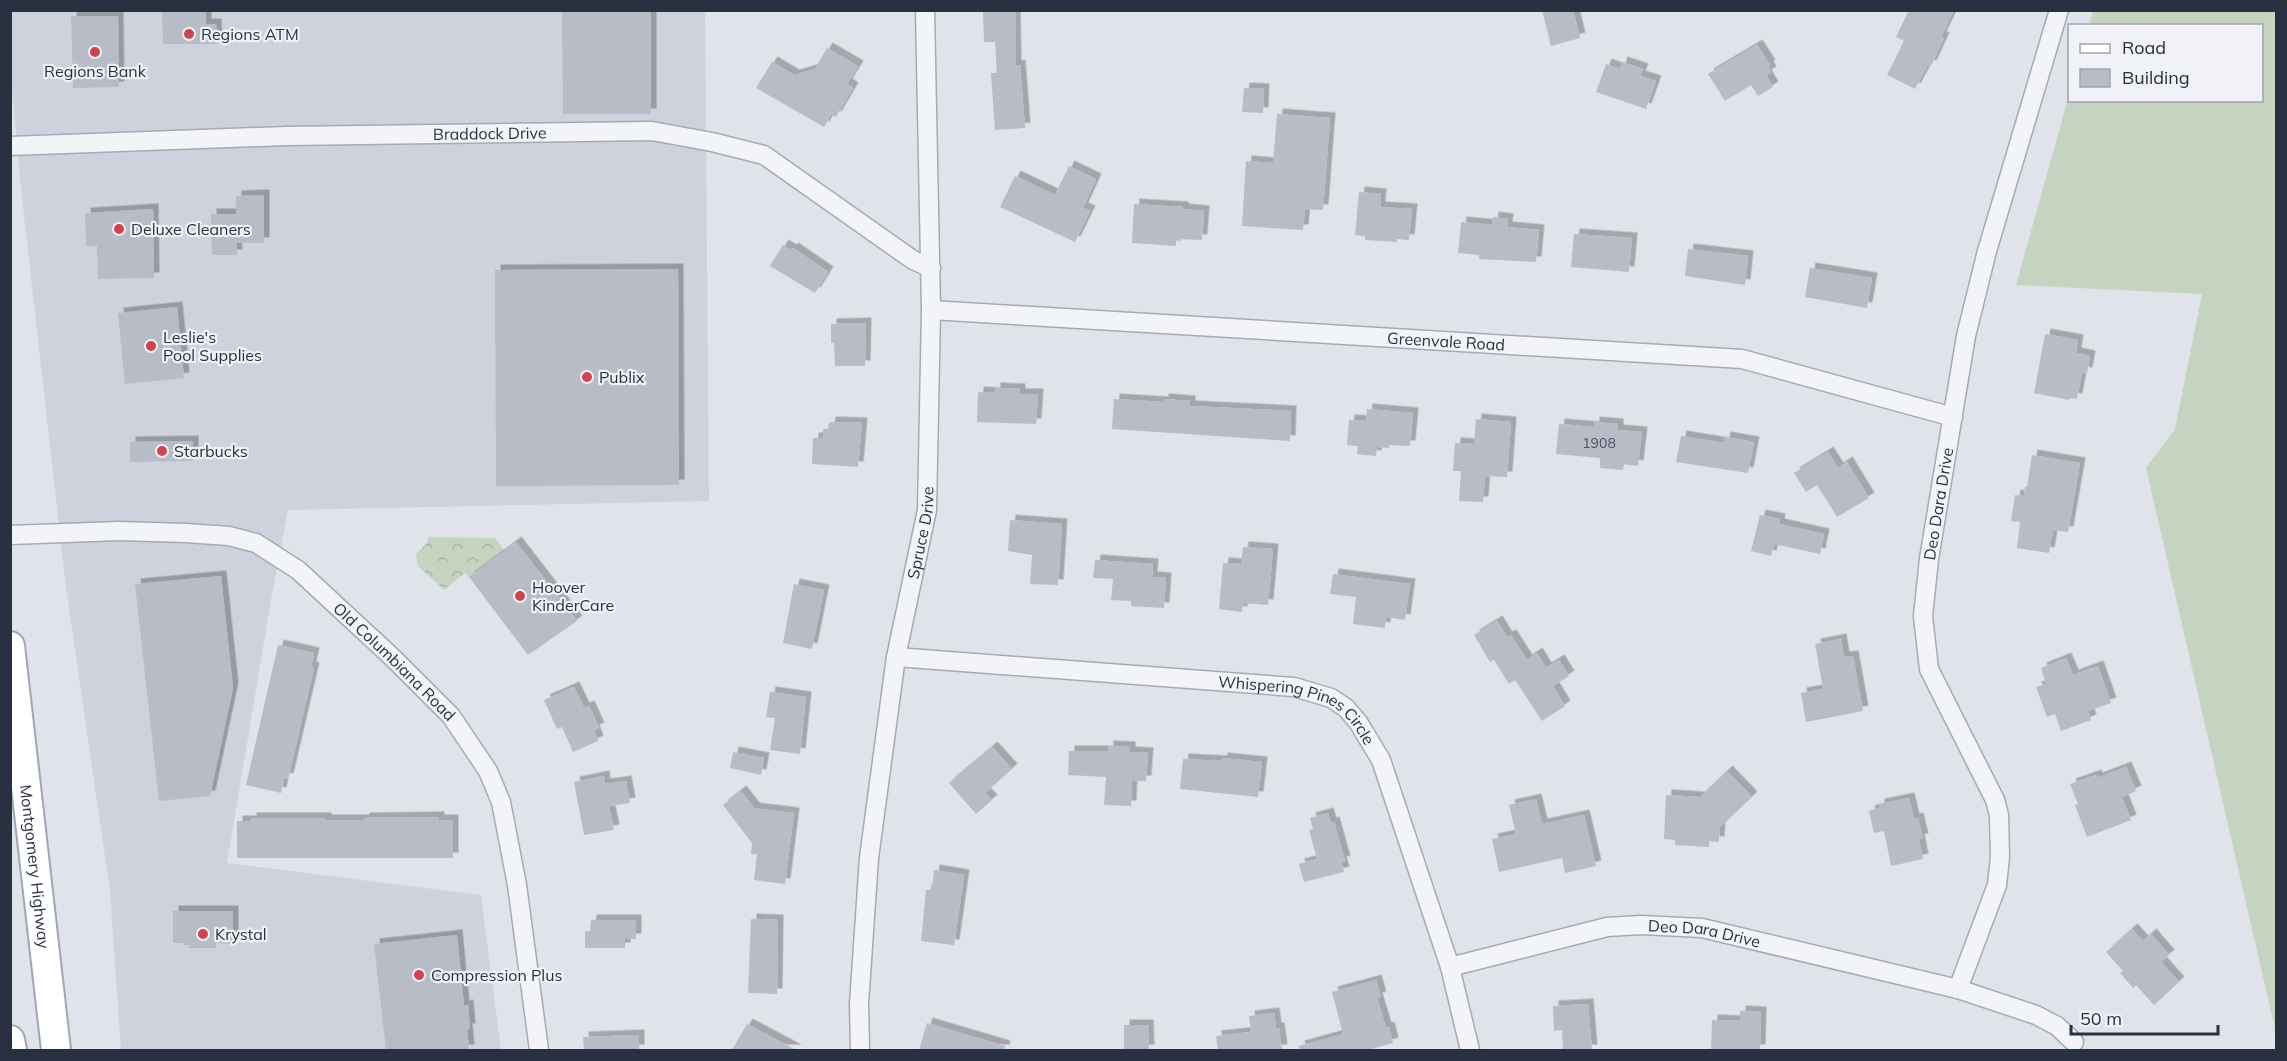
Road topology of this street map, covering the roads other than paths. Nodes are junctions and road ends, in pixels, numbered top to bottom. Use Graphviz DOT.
graph roads {
  1 [pos="925,10"];
  2 [pos="2059,10"];
  3 [pos="10,146"];
  4 [pos="931,268"];
  5 [pos="931,310"];
  6 [pos="1953,417"];
  7 [pos="10,535"];
  8 [pos="10,646"];
  9 [pos="896,657"];
  10 [pos="1450,967"];
  11 [pos="1958,989"];
  12 [pos="10,1040"];
  13 [pos="2074,1042"];
  14 [pos="12,1050"];
  15 [pos="56,1050"];
  16 [pos="539,1050"];
  17 [pos="860,1050"];
  18 [pos="1470,1050"];
  1 -- 4 [label="street, Spruce Drive"];
  2 -- 6 [label="street, Deo Dara Drive"];
  3 -- 4 [label="street, Braddock Drive"];
  4 -- 5 [label="street, Spruce Drive"];
  5 -- 6 [label="street, Greenvale Road"];
  5 -- 9 [label="street, Spruce Drive"];
  6 -- 11 [label="street, Deo Dara Drive"];
  7 -- 16 [label="street, Old Columbiana Road"];
  8 -- 15 [label="main road, Montgomery Highway"];
  9 -- 10 [label="street, Whispering Pines Circle"];
  9 -- 17 [label="street, Spruce Drive"];
  10 -- 11 [label="street, Deo Dara Drive"];
  10 -- 18 [label="street, Whispering Pines Circle"];
  11 -- 13 [label="street, Deo Dara Drive"];
  12 -- 14 [label="main road"];
}
